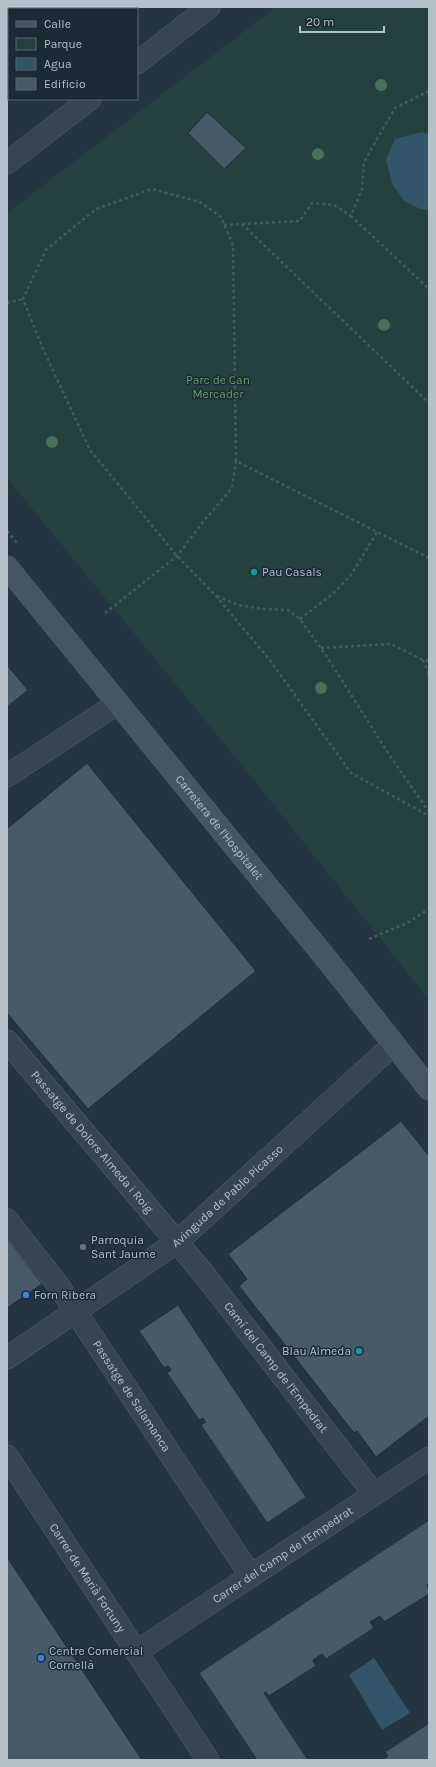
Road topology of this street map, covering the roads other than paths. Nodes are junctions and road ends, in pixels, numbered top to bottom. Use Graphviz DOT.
graph roads {
  1 [pos="209,7"];
  2 [pos="138,62"];
  3 [pos="89,100"];
  4 [pos="7,163"];
  5 [pos="7,567"];
  6 [pos="118,703"];
  7 [pos="7,776"];
  8 [pos="7,1041"];
  9 [pos="394,1044"];
  10 [pos="429,1089"];
  11 [pos="7,1220"];
  12 [pos="177,1242"];
  13 [pos="76,1312"];
  14 [pos="7,1358"];
  15 [pos="7,1456"];
  16 [pos="429,1458"];
  17 [pos="374,1494"];
  18 [pos="251,1576"];
  19 [pos="136,1652"];
  20 [pos="208,1760"];
  1 -- 2 [label="street"];
  3 -- 4 [label="street"];
  5 -- 6 [label="main road, Carretera de l'Hospitalet"];
  6 -- 7 [label="street"];
  6 -- 9 [label="main road, Carretera de l'Hospitalet"];
  8 -- 12 [label="street, Passatge de Dolors Almeda i Roig"];
  9 -- 10 [label="main road, Carretera de l'Hospitalet"];
  9 -- 12 [label="street, Avinguda de Pablo Picasso"];
  11 -- 13 [label="street, Passatge de Salamanca"];
  12 -- 13 [label="street, Avinguda de Pablo Picasso"];
  12 -- 17 [label="street, Camí del Camp de l'Empedrat"];
  13 -- 14 [label="street, Avinguda de Pablo Picasso"];
  13 -- 18 [label="street, Passatge de Salamanca"];
  15 -- 19 [label="street, Carrer de Marià Fortuny"];
  16 -- 17 [label="street, Carrer del Camp de l'Empedrat"];
  17 -- 18 [label="street, Carrer del Camp de l'Empedrat"];
  18 -- 19 [label="street, Carrer del Camp de l'Empedrat"];
  19 -- 20 [label="street, Carrer de Marià Fortuny"];
}
